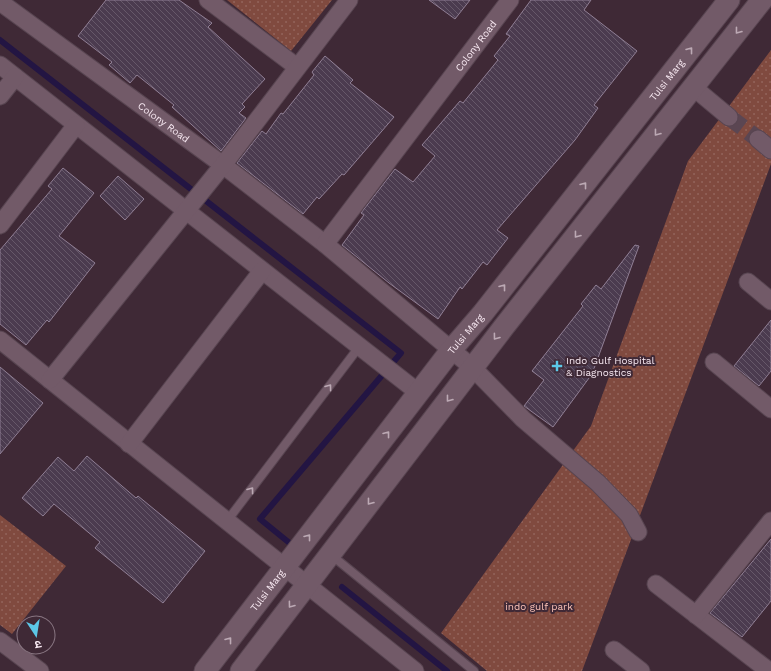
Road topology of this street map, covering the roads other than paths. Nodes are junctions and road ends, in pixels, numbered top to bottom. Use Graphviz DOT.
graph roads {
  1 [pos="208,0"];
  2 [pos="349,0"];
  3 [pos="510,0"];
  4 [pos="729,0"];
  5 [pos="762,0"];
  6 [pos="0,2"];
  7 [pos="0,65"];
  8 [pos="297,68"];
  9 [pos="15,77"];
  10 [pos="693,88"];
  11 [pos="0,96"];
  12 [pos="729,117"];
  13 [pos="76,125"];
  14 [pos="758,139"];
  15 [pos="771,150"];
  16 [pos="220,168"];
  17 [pos="188,208"];
  18 [pos="0,225"];
  19 [pos="325,244"];
  20 [pos="262,271"];
  21 [pos="748,282"];
  22 [pos="771,301"];
  23 [pos="0,340"];
  24 [pos="359,347"];
  25 [pos="452,350"];
  26 [pos="714,362"];
  27 [pos="473,368"];
  28 [pos="50,380"];
  29 [pos="419,392"];
  30 [pos="771,409"];
  31 [pos="129,444"];
  32 [pos="227,521"];
  33 [pos="771,521"];
  34 [pos="638,532"];
  35 [pos="330,554"];
  36 [pos="285,567"];
  37 [pos="656,584"];
  38 [pos="307,585"];
  39 [pos="696,615"];
  40 [pos="0,641"];
  41 [pos="614,650"];
  42 [pos="40,671"];
  43 [pos="205,671"];
  44 [pos="241,671"];
  45 [pos="415,671"];
  46 [pos="474,671"];
  47 [pos="642,671"];
  48 [pos="769,671"];
  1 -- 8 [label="street"];
  2 -- 8 [label="street"];
  3 -- 19 [label="street, Colony Road"];
  25 -- 4 [label="street, Tulsi Marg, one-way"];
  5 -- 10 [label="street, one-way"];
  6 -- 16 [label="street, Colony Road"];
  7 -- 9 [label="street"];
  8 -- 16 [label="street"];
  9 -- 11 [label="street"];
  9 -- 13 [label="street"];
  10 -- 12 [label="street"];
  10 -- 27 [label="street, one-way"];
  13 -- 17 [label="street"];
  13 -- 18 [label="street"];
  14 -- 15 [label="street"];
  16 -- 17 [label="street"];
  16 -- 19 [label="street, Colony Road"];
  17 -- 20 [label="street"];
  17 -- 28 [label="street"];
  19 -- 25 [label="street, Colony Road"];
  20 -- 24 [label="street"];
  20 -- 31 [label="street"];
  21 -- 22 [label="street"];
  23 -- 28 [label="street"];
  24 -- 29 [label="street"];
  32 -- 24 [label="lane, one-way"];
  25 -- 27 [label="street, Colony Road"];
  25 -- 29 [label="street, Tulsi Marg"];
  26 -- 30 [label="street"];
  27 -- 34 [label="street, Colony Road"];
  27 -- 35 [label="street, one-way"];
  28 -- 31 [label="street"];
  36 -- 29 [label="street, Tulsi Marg, one-way"];
  31 -- 32 [label="street"];
  32 -- 36 [label="street"];
  33 -- 39 [label="street"];
  35 -- 38 [label="street"];
  35 -- 46 [label="lane"];
  36 -- 38 [label="street"];
  43 -- 36 [label="street, Tulsi Marg, one-way"];
  37 -- 39 [label="street"];
  38 -- 44 [label="street, one-way"];
  38 -- 45 [label="street"];
  39 -- 48 [label="street"];
  40 -- 42 [label="street"];
  41 -- 47 [label="street"];
}
